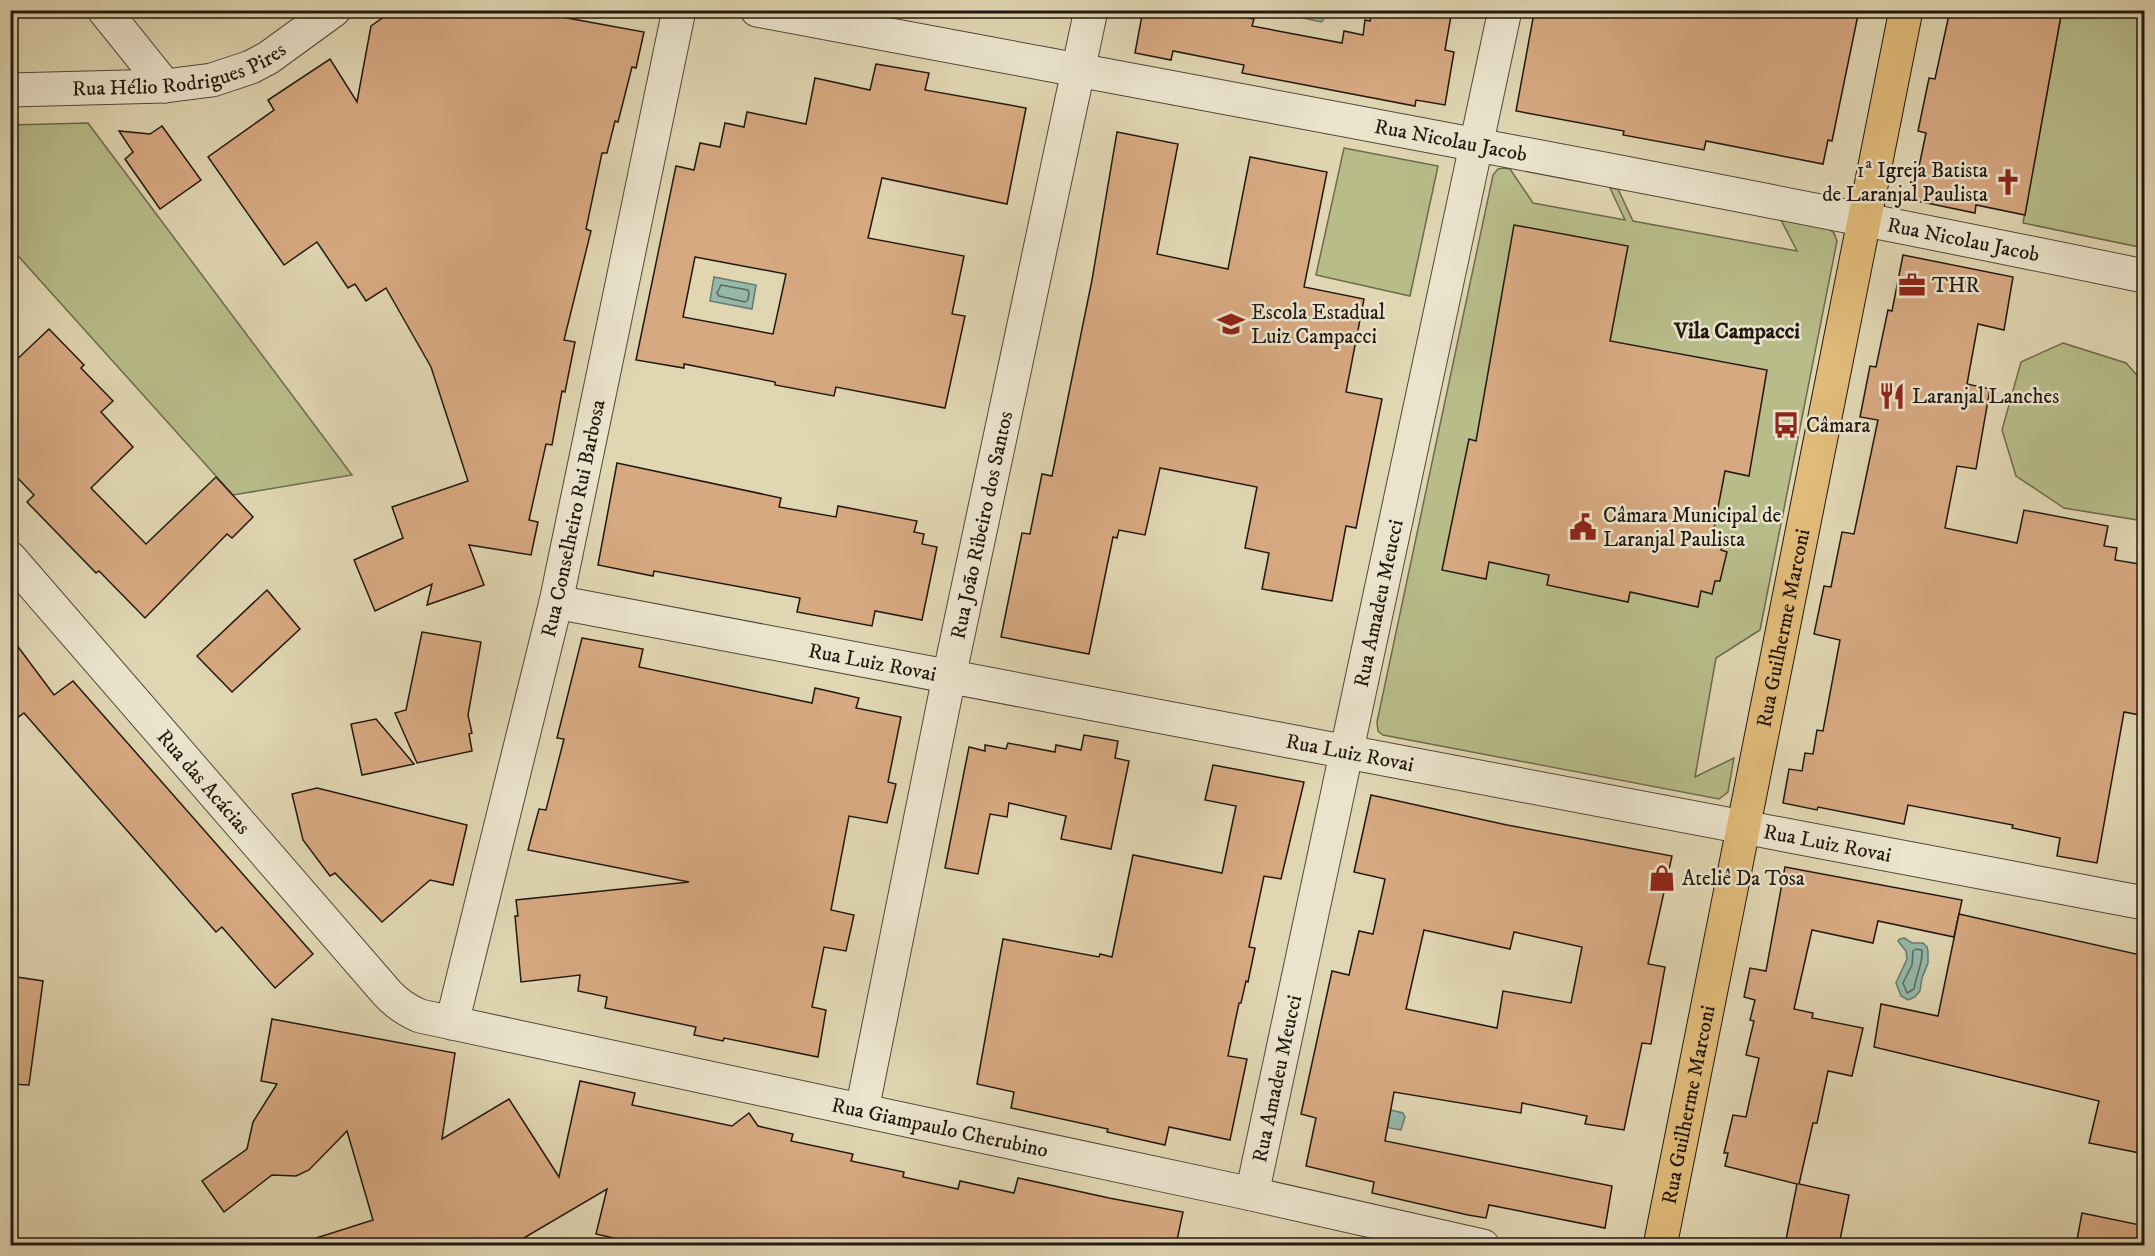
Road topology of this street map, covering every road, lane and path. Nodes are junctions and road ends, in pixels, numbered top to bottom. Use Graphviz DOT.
graph roads {
  1 [pos="104,10"];
  2 [pos="334,10"];
  3 [pos="680,10"];
  4 [pos="757,10"];
  5 [pos="1091,10"];
  6 [pos="1504,10"];
  7 [pos="1906,10"];
  8 [pos="1078,70"];
  9 [pos="165,86"];
  10 [pos="10,90"];
  11 [pos="1477,144"];
  12 [pos="1864,218"];
  13 [pos="2145,276"];
  14 [pos="10,558"];
  15 [pos="556,602"];
  16 [pos="949,677"];
  17 [pos="1347,751"];
  18 [pos="1743,827"];
  19 [pos="2145,903"];
  20 [pos="398,1005"];
  21 [pos="452,1023"];
  22 [pos="862,1110"];
  23 [pos="1252,1194"];
  24 [pos="1483,1245"];
  25 [pos="1659,1245"];
  1 -- 9 [label="street"];
  2 -- 9 [label="street, Rua Hélio Rodrigues Pires"];
  3 -- 15 [label="street, Rua Conselheiro Rui Barbosa"];
  4 -- 8 [label="street, Rua Nicolau Jacob"];
  5 -- 8 [label="street, Rua João Ribeiro dos Santos"];
  6 -- 11 [label="street, Rua Amadeu Meucci"];
  7 -- 12 [label="main road, Rua Guilherme Marconi"];
  8 -- 11 [label="street, Rua Nicolau Jacob"];
  8 -- 16 [label="street, Rua João Ribeiro dos Santos"];
  9 -- 10 [label="street, Rua Hélio Rodrigues Pires"];
  11 -- 12 [label="street, Rua Nicolau Jacob"];
  11 -- 17 [label="street, Rua Amadeu Meucci"];
  12 -- 13 [label="street, Rua Nicolau Jacob"];
  12 -- 18 [label="main road, Rua Guilherme Marconi"];
  14 -- 20 [label="street, Rua das Acácias"];
  15 -- 16 [label="street, Rua Luiz Rovai"];
  15 -- 21 [label="street, Rua Conselheiro Rui Barbosa"];
  16 -- 17 [label="street, Rua Luiz Rovai"];
  16 -- 22 [label="street, Rua João Ribeiro dos Santos"];
  17 -- 18 [label="street, Rua Luiz Rovai"];
  17 -- 23 [label="street, Rua Amadeu Meucci"];
  18 -- 19 [label="street, Rua Luiz Rovai"];
  18 -- 25 [label="main road, Rua Guilherme Marconi"];
  20 -- 21 [label="street, Rua Giampaulo Cherubino"];
  21 -- 22 [label="street, Rua Giampaulo Cherubino"];
  22 -- 23 [label="street, Rua Giampaulo Cherubino"];
  23 -- 24 [label="street, Rua Giampaulo Cherubino"];
}
